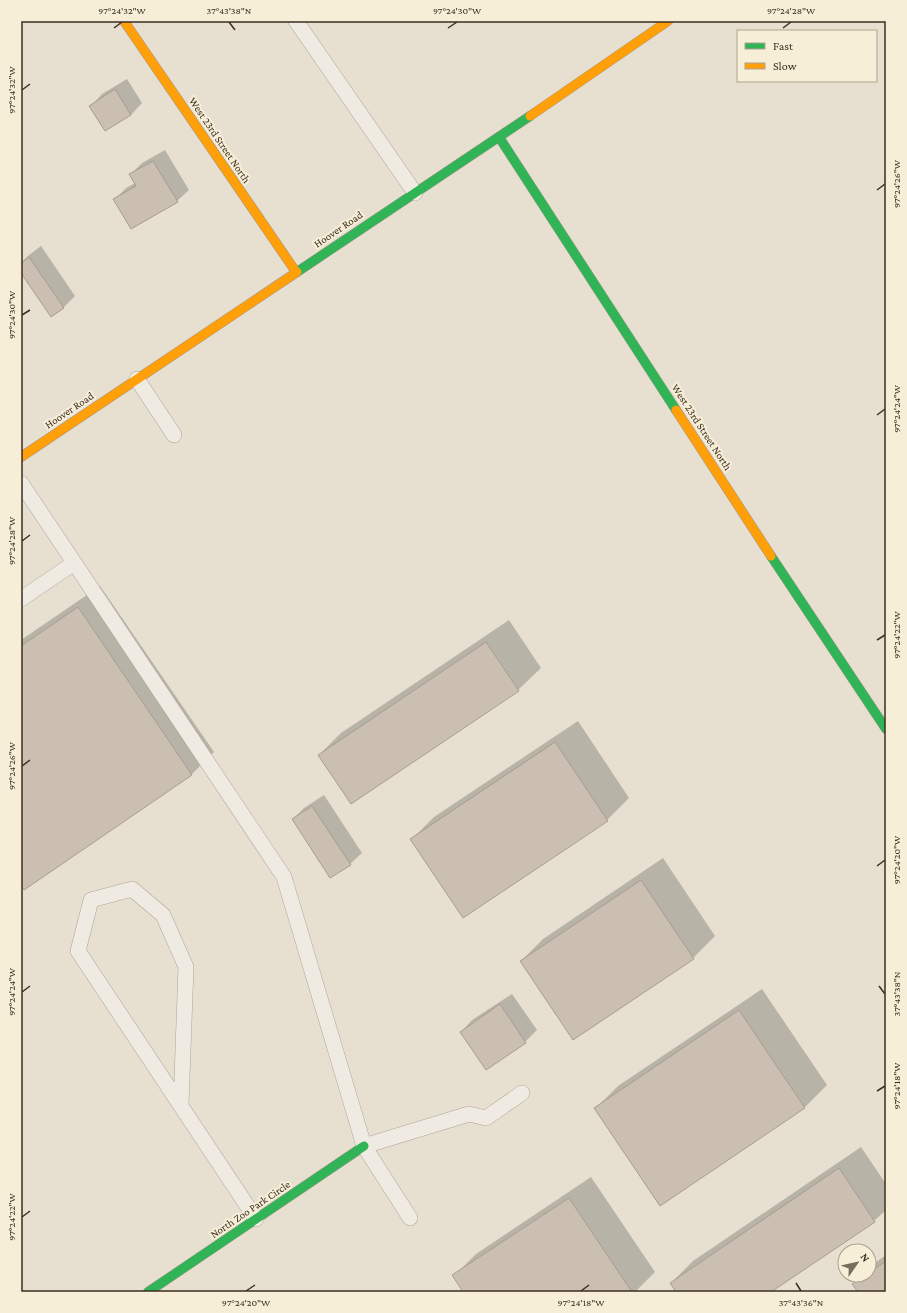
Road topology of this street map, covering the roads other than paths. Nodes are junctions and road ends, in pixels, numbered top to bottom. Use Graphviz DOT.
graph roads {
  1 [pos="124,21"];
  2 [pos="296,21"];
  3 [pos="668,21"];
  4 [pos="500,136"];
  5 [pos="415,192"];
  6 [pos="296,272"];
  7 [pos="137,379"];
  8 [pos="174,435"];
  9 [pos="21,457"];
  10 [pos="21,483"];
  11 [pos="74,563"];
  12 [pos="21,599"];
  13 [pos="886,729"];
  14 [pos="522,1093"];
  15 [pos="181,1105"];
  16 [pos="364,1146"];
  17 [pos="410,1218"];
  18 [pos="256,1219"];
  19 [pos="148,1292"];
  1 -- 6 [label="street, West 23rd Street North"];
  2 -- 5 [label="lane"];
  3 -- 4 [label="street, Hoover Road"];
  4 -- 5 [label="street, Hoover Road"];
  4 -- 13 [label="street, West 23rd Street North"];
  5 -- 6 [label="street, Hoover Road"];
  6 -- 7 [label="street, Hoover Road"];
  7 -- 8 [label="lane"];
  7 -- 9 [label="street, Hoover Road"];
  10 -- 11 [label="lane"];
  11 -- 12 [label="lane"];
  11 -- 16 [label="lane"];
  14 -- 16 [label="lane"];
  15 -- 15 [label="lane"];
  15 -- 18 [label="lane"];
  16 -- 17 [label="lane"];
  16 -- 18 [label="street, North Zoo Park Circle"];
  18 -- 19 [label="street, North Zoo Park Circle"];
}
